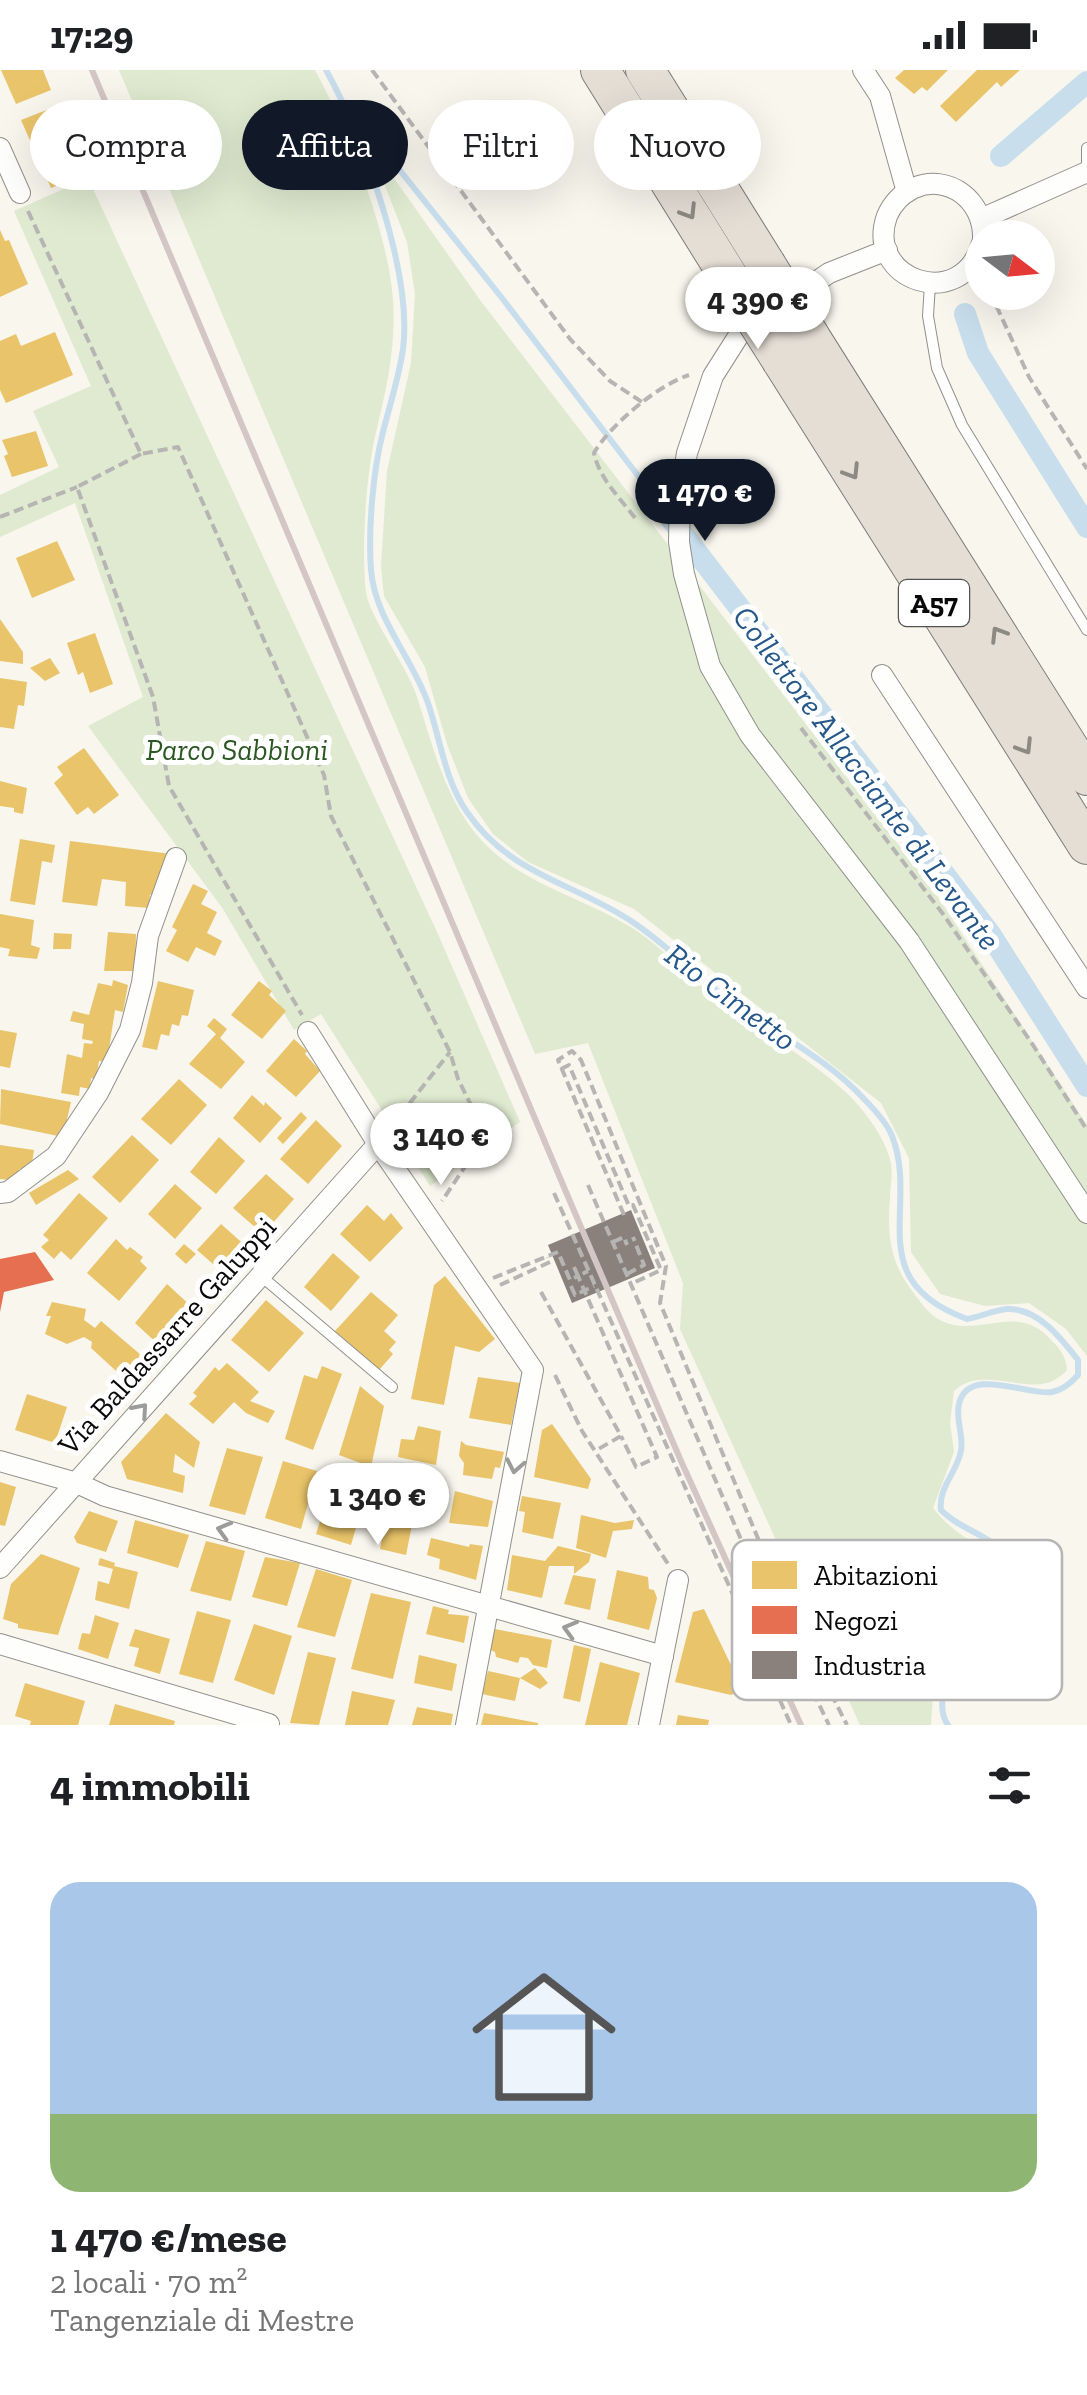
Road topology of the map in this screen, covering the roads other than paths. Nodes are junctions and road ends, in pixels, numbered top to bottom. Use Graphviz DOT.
graph roads {
  1 [pos="600,70"];
  2 [pos="645,70"];
  3 [pos="863,70"];
  4 [pos="0,148"];
  5 [pos="1087,148"];
  6 [pos="1087,164"];
  7 [pos="1087,172"];
  8 [pos="907,192"];
  9 [pos="20,193"];
  10 [pos="978,220"];
  11 [pos="1004,220"];
  12 [pos="887,250"];
  13 [pos="965,272"];
  14 [pos="930,284"];
  15 [pos="796,348"];
  16 [pos="1087,630"];
  17 [pos="882,675"];
  18 [pos="1087,776"];
  19 [pos="1087,846"];
  20 [pos="176,858"];
  21 [pos="1087,988"];
  22 [pos="308,1032"];
  23 [pos="378,1144"];
  24 [pos="0,1193"];
  25 [pos="1087,1212"];
  26 [pos="261,1276"];
  27 [pos="392,1387"];
  28 [pos="0,1461"];
  29 [pos="76,1483"];
  30 [pos="0,1568"];
  31 [pos="678,1580"];
  32 [pos="488,1605"];
  33 [pos="0,1644"];
  34 [pos="663,1656"];
  35 [pos="269,1724"];
  36 [pos="466,1725"];
  37 [pos="649,1725"];
  1 -- 15 [label="highway, A57, one-way, bridge"];
  2 -- 15 [label="highway, A57, bridge"];
  3 -- 8 [label="street"];
  4 -- 9 [label="street"];
  5 -- 6 [label="lane"];
  7 -- 11 [label="street"];
  8 -- 10 [label="street"];
  8 -- 12 [label="street"];
  12 -- 14 [label="street"];
  12 -- 25 [label="street"];
  13 -- 14 [label="street"];
  14 -- 16 [label="lane"];
  18 -- 15 [label="highway, A57, one-way"];
  15 -- 19 [label="highway, A57, one-way"];
  17 -- 21 [label="street"];
  20 -- 24 [label="street"];
  22 -- 23 [label="street"];
  23 -- 26 [label="street, Via Baldassarre Galuppi"];
  23 -- 32 [label="street, one-way"];
  26 -- 27 [label="lane"];
  29 -- 26 [label="street, Via Baldassarre Galuppi, one-way"];
  28 -- 29 [label="street"];
  29 -- 30 [label="street, Via Baldassarre Galuppi"];
  32 -- 29 [label="street, one-way"];
  31 -- 34 [label="street"];
  34 -- 32 [label="street, one-way"];
  32 -- 36 [label="street"];
  33 -- 35 [label="street"];
  34 -- 37 [label="street"];
}
